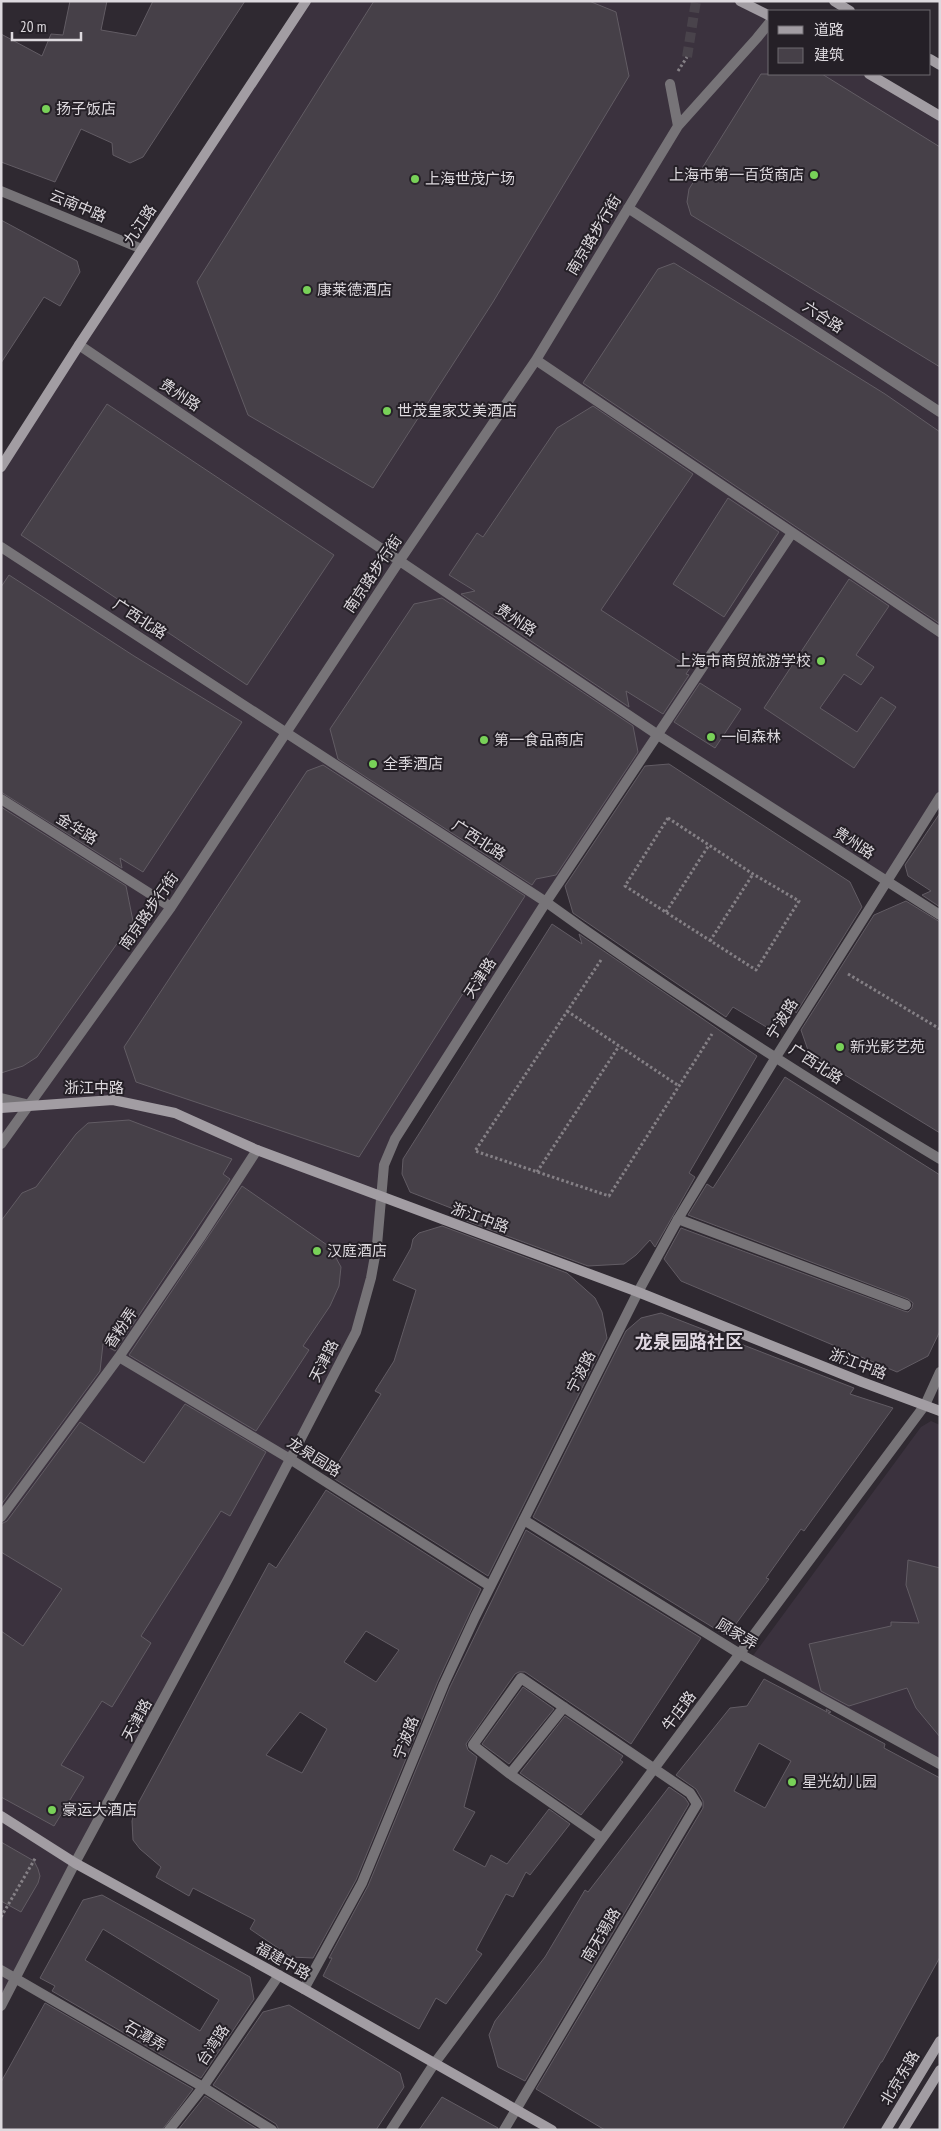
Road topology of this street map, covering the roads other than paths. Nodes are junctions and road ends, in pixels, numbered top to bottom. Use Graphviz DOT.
graph roads {
  1 [pos="306,1"];
  2 [pos="740,1"];
  3 [pos="834,1"];
  4 [pos="848,10"];
  5 [pos="768,15"];
  6 [pos="768,24"];
  7 [pos="871,75"];
  8 [pos="670,84"];
  9 [pos="940,116"];
  10 [pos="678,126"];
  11 [pos="1,191"];
  12 [pos="628,208"];
  13 [pos="142,249"];
  14 [pos="79,345"];
  15 [pos="536,360"];
  16 [pos="940,412"];
  17 [pos="1,467"];
  18 [pos="792,533"];
  19 [pos="1,547"];
  20 [pos="400,560"];
  21 [pos="940,632"];
  22 [pos="286,732"];
  23 [pos="658,735"];
  24 [pos="940,797"];
  25 [pos="1,799"];
  26 [pos="886,881"];
  27 [pos="546,902"];
  28 [pos="170,908"];
  29 [pos="940,915"];
  30 [pos="776,1057"];
  31 [pos="1,1098"];
  32 [pos="31,1105"];
  33 [pos="1,1108"];
  34 [pos="1,1144"];
  35 [pos="257,1150"];
  36 [pos="940,1159"];
  37 [pos="380,1197"];
  38 [pos="678,1219"];
  39 [pos="638,1292"];
  40 [pos="906,1304"];
  41 [pos="119,1358"];
  42 [pos="940,1372"];
  43 [pos="925,1405"];
  44 [pos="940,1411"];
  45 [pos="290,1459"];
  46 [pos="1,1517"];
  47 [pos="524,1520"];
  48 [pos="490,1586"];
  49 [pos="740,1654"];
  50 [pos="564,1706"];
  51 [pos="940,1764"];
  52 [pos="655,1769"];
  53 [pos="510,1774"];
  54 [pos="1,1816"];
  55 [pos="602,1838"];
  56 [pos="75,1863"];
  57 [pos="1,1970"];
  58 [pos="279,1975"];
  59 [pos="16,1978"];
  60 [pos="304,1989"];
  61 [pos="1,2006"];
  62 [pos="940,2041"];
  63 [pos="434,2064"];
  64 [pos="940,2070"];
  65 [pos="203,2087"];
  66 [pos="517,2109"];
  67 [pos="169,2130"];
  68 [pos="272,2130"];
  69 [pos="391,2130"];
  70 [pos="504,2130"];
  71 [pos="552,2130"];
  72 [pos="886,2130"];
  73 [pos="903,2130"];
  1 -- 13 [label="street, 九江路"];
  2 -- 5 [label="street"];
  3 -- 4 [label="street"];
  6 -- 10 [label="street, 南京路步行街"];
  7 -- 9 [label="street"];
  8 -- 10 [label="street"];
  10 -- 12 [label="street, 南京路步行街"];
  11 -- 13 [label="street, 云南中路"];
  12 -- 15 [label="street, 南京路步行街"];
  12 -- 16 [label="street, 六合路"];
  13 -- 14 [label="street, 九江路"];
  14 -- 17 [label="street, 九江路"];
  14 -- 20 [label="street, 贵州路"];
  15 -- 18 [label="street"];
  15 -- 20 [label="street, 南京路步行街"];
  18 -- 21 [label="street"];
  18 -- 23 [label="street, 天津路"];
  19 -- 22 [label="street, 广西北路"];
  20 -- 22 [label="street, 南京路步行街"];
  20 -- 23 [label="street, 贵州路"];
  22 -- 27 [label="street, 广西北路"];
  22 -- 28 [label="street, 南京路步行街"];
  23 -- 26 [label="street, 贵州路"];
  23 -- 27 [label="street, 天津路"];
  24 -- 26 [label="street, 宁波路"];
  25 -- 28 [label="street, 金华路"];
  26 -- 29 [label="street, 贵州路"];
  26 -- 30 [label="street, 宁波路"];
  27 -- 30 [label="street, 广西北路"];
  27 -- 37 [label="street, 天津路"];
  28 -- 32 [label="street, 南京路步行街"];
  30 -- 36 [label="street, 广西北路"];
  30 -- 38 [label="street, 宁波路"];
  31 -- 32 [label="street, 浙江中路"];
  32 -- 33 [label="street"];
  32 -- 34 [label="street, 南京路步行街"];
  32 -- 35 [label="street, 浙江中路"];
  35 -- 37 [label="street, 浙江中路"];
  35 -- 41 [label="street, 香粉弄"];
  37 -- 39 [label="street, 浙江中路"];
  37 -- 45 [label="street, 天津路"];
  38 -- 39 [label="street, 宁波路"];
  38 -- 40 [label="street"];
  39 -- 43 [label="street, 浙江中路"];
  39 -- 47 [label="street, 宁波路"];
  41 -- 45 [label="street, 龙泉园路"];
  41 -- 46 [label="street, 香粉弄"];
  42 -- 43 [label="street, 牛庄路"];
  43 -- 44 [label="street, 浙江中路"];
  43 -- 49 [label="street, 牛庄路"];
  45 -- 48 [label="street, 龙泉园路"];
  45 -- 56 [label="street, 天津路"];
  47 -- 48 [label="street, 宁波路"];
  47 -- 49 [label="street, 顾家弄"];
  48 -- 60 [label="street, 宁波路"];
  49 -- 51 [label="street, 顾家弄"];
  49 -- 52 [label="street, 牛庄路"];
  50 -- 52 [label="street"];
  50 -- 53 [label="street"];
  50 -- 53 [label="street"];
  52 -- 55 [label="street, 牛庄路"];
  52 -- 66 [label="street, 南无锡路"];
  53 -- 55 [label="street"];
  54 -- 56 [label="street, 福建中路"];
  55 -- 63 [label="street, 牛庄路"];
  56 -- 58 [label="street, 福建中路"];
  56 -- 59 [label="street, 天津路"];
  57 -- 59 [label="street, 石潭弄"];
  58 -- 60 [label="street, 福建中路"];
  58 -- 65 [label="street, 台湾路"];
  59 -- 61 [label="street, 天津路"];
  59 -- 65 [label="street, 石潭弄"];
  60 -- 63 [label="street, 福建中路"];
  62 -- 72 [label="street, 北京东路"];
  63 -- 66 [label="street, 福建中路"];
  63 -- 69 [label="street"];
  64 -- 73 [label="street"];
  65 -- 67 [label="street, 台湾路"];
  65 -- 68 [label="street, 石潭弄"];
  66 -- 70 [label="street, 南无锡路"];
  66 -- 71 [label="street, 福建中路"];
}
